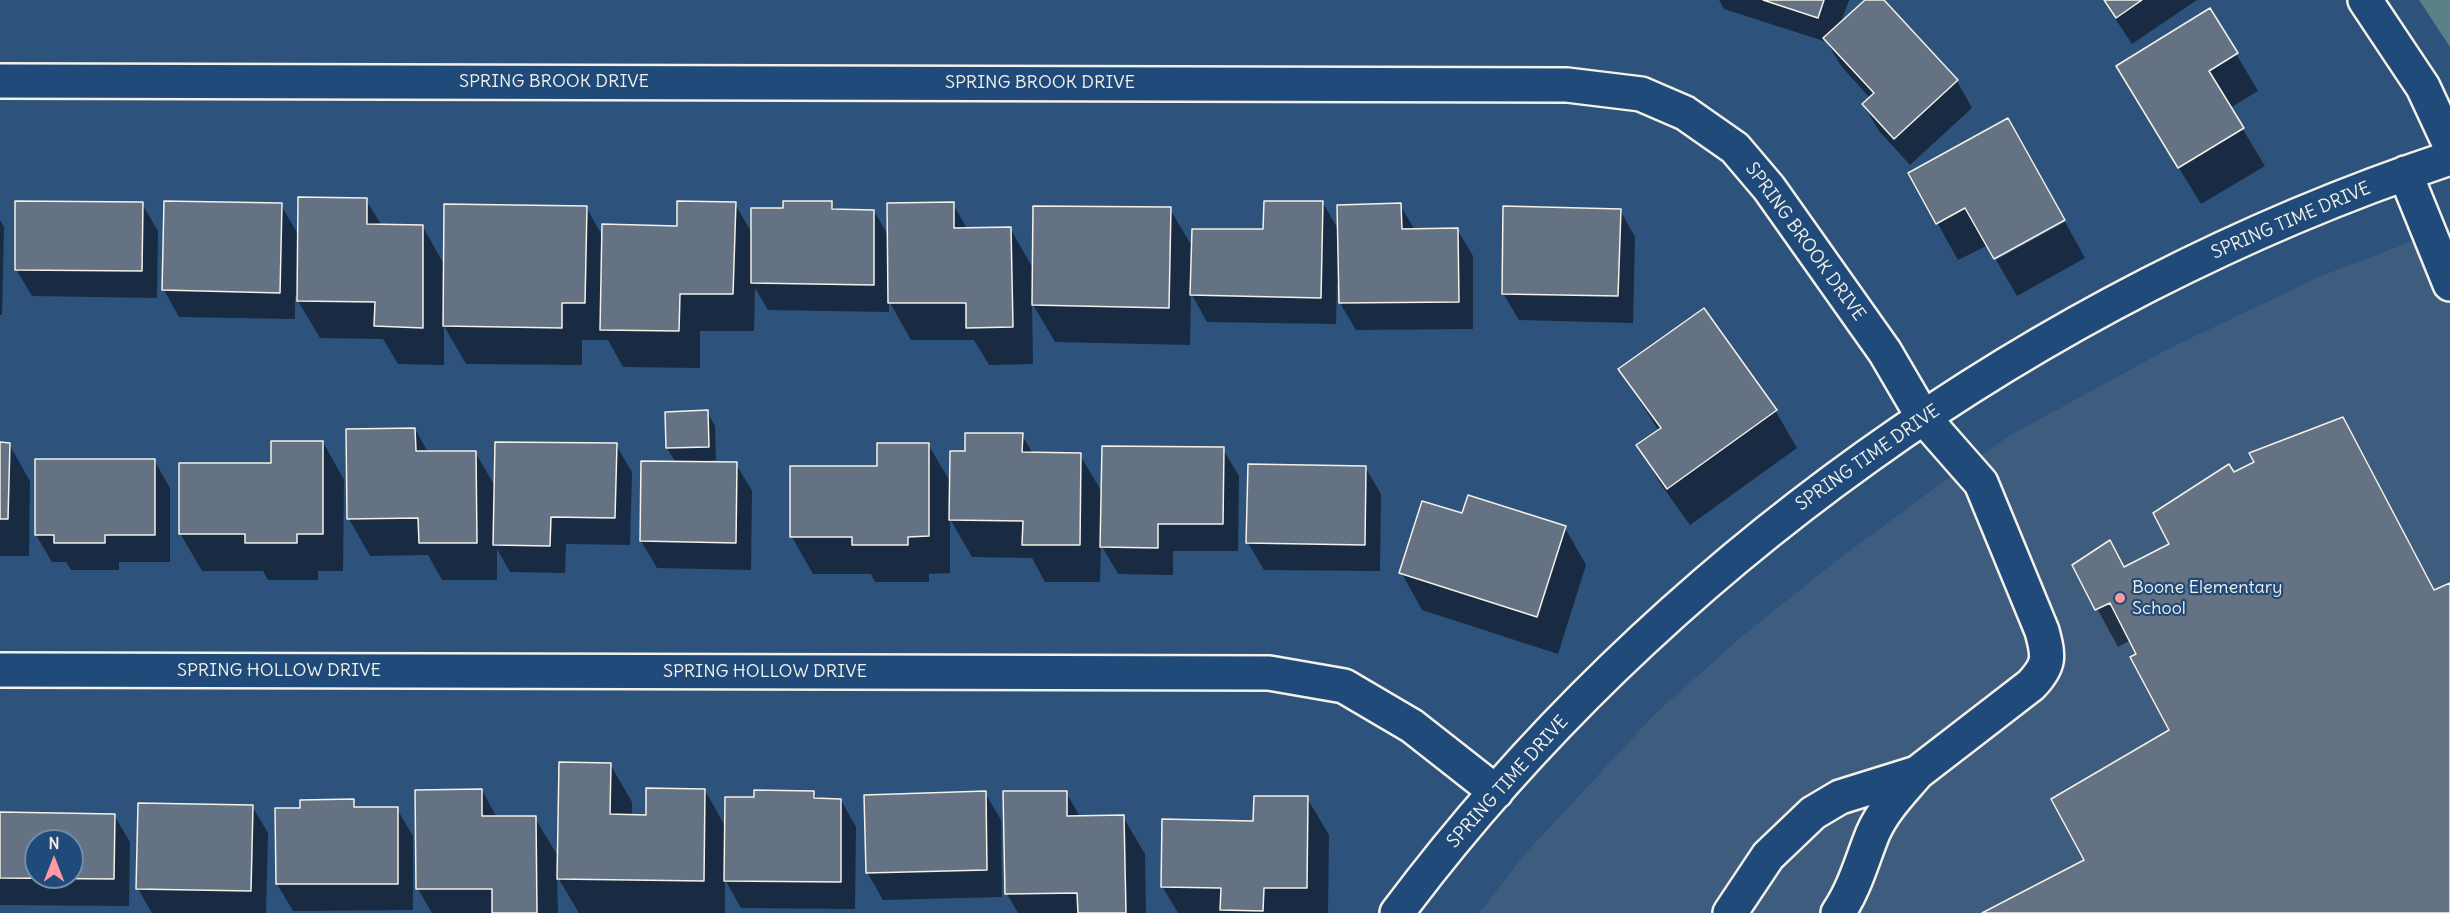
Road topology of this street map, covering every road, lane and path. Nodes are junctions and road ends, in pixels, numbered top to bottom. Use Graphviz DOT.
graph roads {
  1 [pos="2365,0"];
  2 [pos="0,81"];
  3 [pos="2450,145"];
  4 [pos="2450,158"];
  5 [pos="2405,173"];
  6 [pos="2450,284"];
  7 [pos="1923,417"];
  8 [pos="0,670"];
  9 [pos="1917,773"];
  10 [pos="1496,792"];
  11 [pos="1397,913"];
  12 [pos="1730,913"];
  13 [pos="1838,913"];
  1 -- 3 [label="street"];
  2 -- 7 [label="street, SPRING BROOK DRIVE"];
  4 -- 5 [label="street, SPRING TIME DRIVE"];
  5 -- 6 [label="street"];
  5 -- 7 [label="street, SPRING TIME DRIVE"];
  7 -- 9 [label="street, SPRING BROOK DRIVE"];
  7 -- 10 [label="street, SPRING TIME DRIVE"];
  8 -- 10 [label="street, SPRING HOLLOW DRIVE"];
  9 -- 12 [label="street"];
  9 -- 13 [label="street"];
  10 -- 11 [label="street, SPRING TIME DRIVE"];
}
